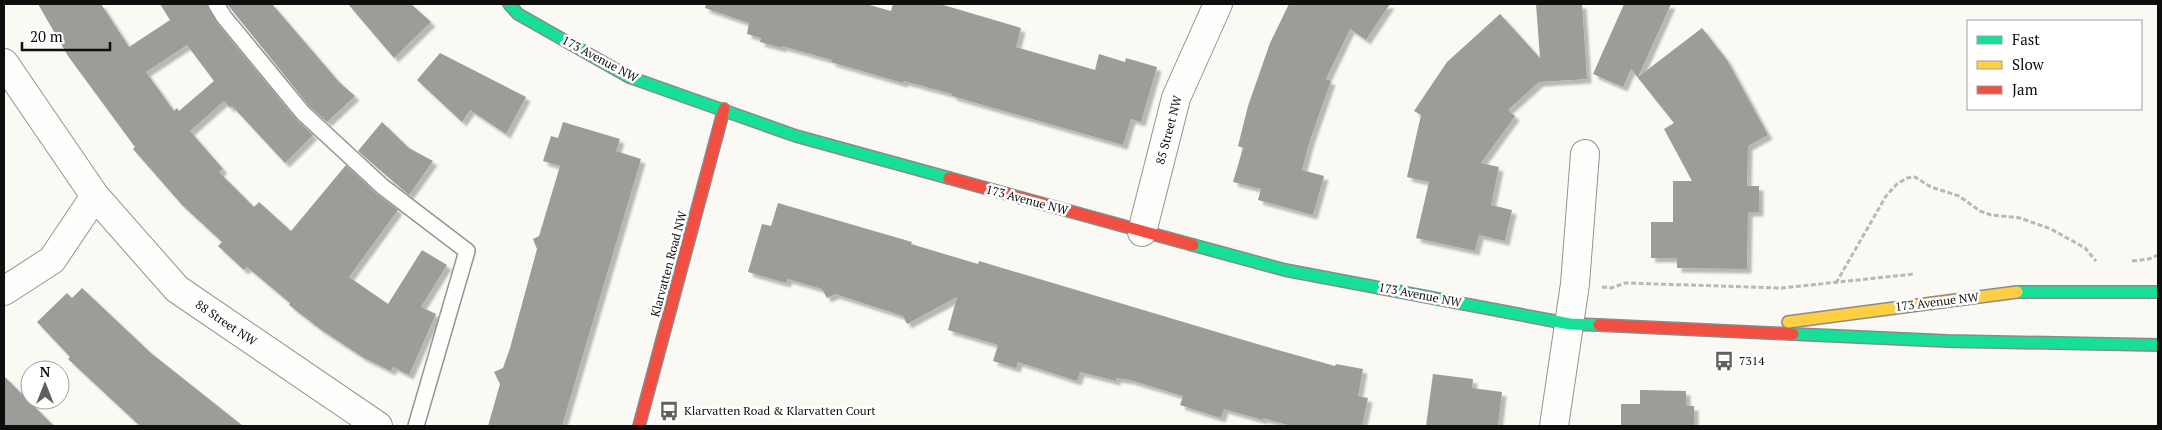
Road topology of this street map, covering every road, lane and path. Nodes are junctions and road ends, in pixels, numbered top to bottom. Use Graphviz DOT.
graph roads {
  1 [pos="216,4"];
  2 [pos="509,4"];
  3 [pos="1218,4"];
  4 [pos="4,64"];
  5 [pos="724,109"];
  6 [pos="1585,154"];
  7 [pos="95,196"];
  8 [pos="1142,232"];
  9 [pos="2158,255"];
  10 [pos="2096,261"];
  11 [pos="2103,261"];
  12 [pos="2126,261"];
  13 [pos="2087,262"];
  14 [pos="1920,273"];
  15 [pos="1836,283"];
  16 [pos="1575,284"];
  17 [pos="4,290"];
  18 [pos="2158,292"];
  19 [pos="1570,324"];
  20 [pos="1717,332"];
  21 [pos="2158,345"];
  22 [pos="378,426"];
  23 [pos="416,426"];
  24 [pos="639,426"];
  25 [pos="1554,426"];
  1 -- 23 [label="lane"];
  2 -- 5 [label="street, 173 Avenue NW"];
  3 -- 8 [label="street, 85 Street NW"];
  4 -- 7 [label="street, 88 Street NW"];
  5 -- 8 [label="street, 173 Avenue NW"];
  5 -- 24 [label="street, Klarvatten Road NW"];
  6 -- 16 [label="street"];
  7 -- 17 [label="street"];
  7 -- 22 [label="street, 88 Street NW"];
  8 -- 19 [label="street, 173 Avenue NW"];
  9 -- 12 [label="path"];
  10 -- 11 [label="path"];
  10 -- 13 [label="path"];
  10 -- 15 [label="path"];
  14 -- 15 [label="path"];
  15 -- 16 [label="path"];
  16 -- 19 [label="street"];
  18 -- 20 [label="street, 173 Avenue NW"];
  19 -- 20 [label="street, 173 Avenue NW"];
  19 -- 25 [label="street"];
  20 -- 21 [label="street, 173 Avenue NW"];
}
